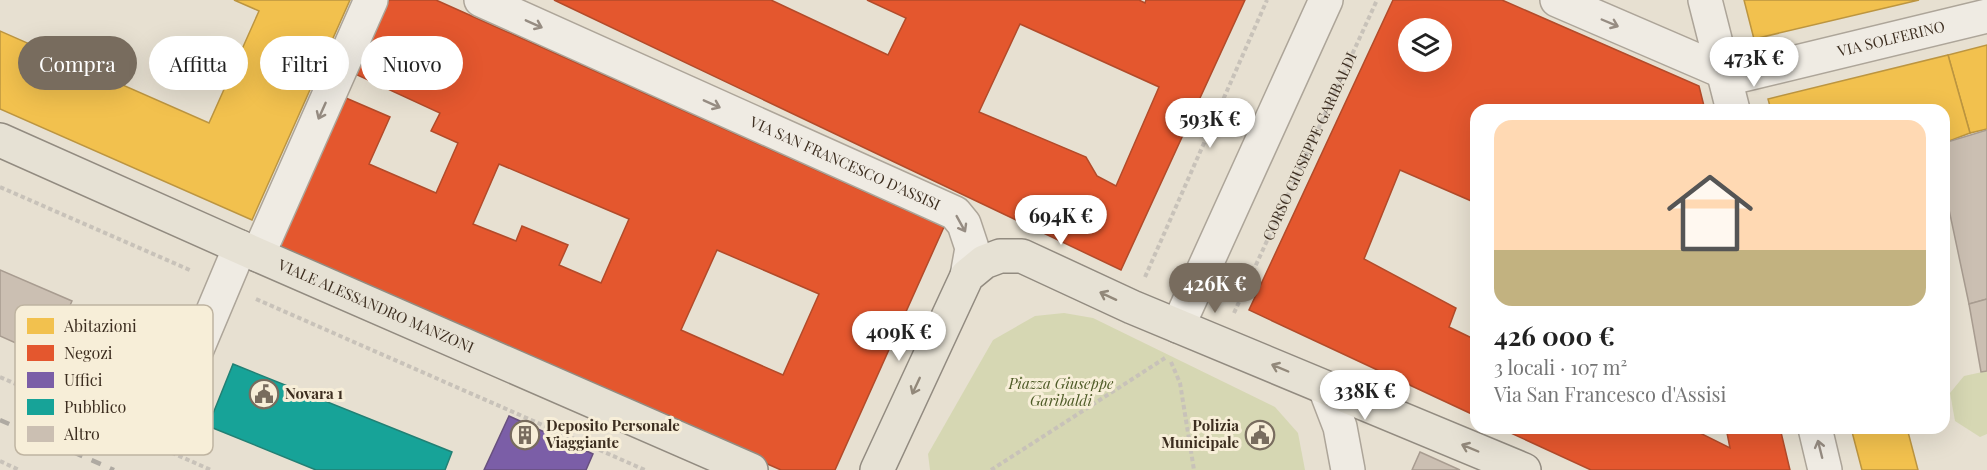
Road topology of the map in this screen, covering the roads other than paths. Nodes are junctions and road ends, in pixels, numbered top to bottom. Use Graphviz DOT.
graph roads {
  1 [pos="371,0"];
  2 [pos="481,0"];
  3 [pos="1305,0"];
  4 [pos="1326,0"];
  5 [pos="1557,0"];
  6 [pos="1705,0"];
  7 [pos="1987,16"];
  8 [pos="1728,87"];
  9 [pos="0,140"];
  10 [pos="249,251"];
  11 [pos="966,276"];
  12 [pos="213,314"];
  13 [pos="1170,323"];
  14 [pos="1325,388"];
  15 [pos="1817,434"];
  16 [pos="751,470"];
  17 [pos="877,470"];
  18 [pos="1348,470"];
  19 [pos="1524,470"];
  20 [pos="1826,470"];
  1 -- 10 [label="street, one-way"];
  2 -- 11 [label="street, VIA SAN FRANCESCO D'ASSISI, one-way"];
  3 -- 13 [label="street"];
  4 -- 13 [label="street"];
  5 -- 8 [label="street, one-way"];
  6 -- 8 [label="street"];
  7 -- 8 [label="street, VIA SOLFERINO"];
  9 -- 10 [label="main road, VIALE ALESSANDRO MANZONI"];
  10 -- 12 [label="street"];
  10 -- 16 [label="main road, VIALE ALESSANDRO MANZONI"];
  13 -- 11 [label="main road, one-way"];
  11 -- 17 [label="main road, one-way"];
  14 -- 13 [label="main road, one-way"];
  14 -- 18 [label="street"];
  19 -- 14 [label="main road, one-way"];
  20 -- 15 [label="street, one-way"];
}
